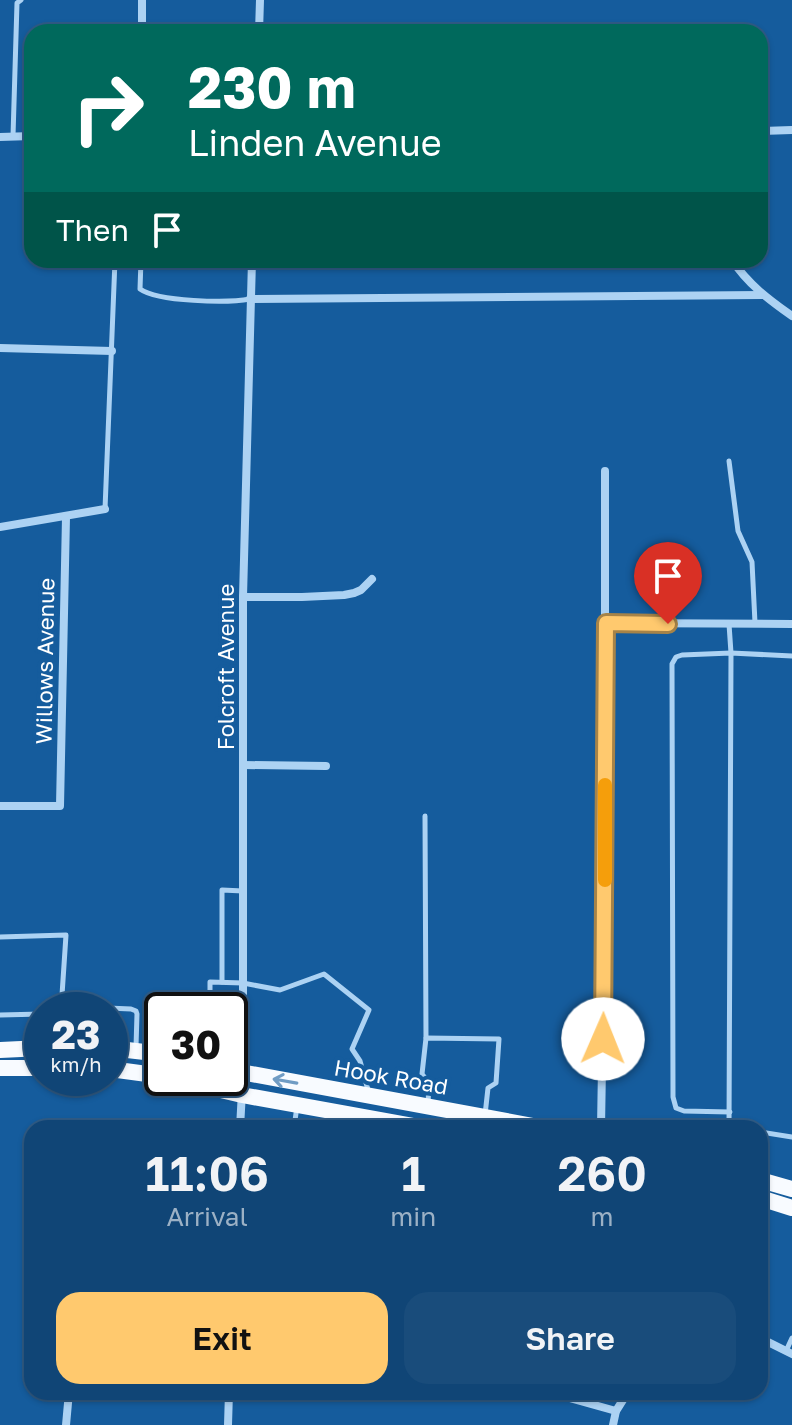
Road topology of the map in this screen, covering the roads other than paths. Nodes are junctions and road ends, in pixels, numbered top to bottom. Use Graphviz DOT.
graph roads {
  1 [pos="21,0"];
  2 [pos="142,0"];
  3 [pos="260,0"];
  4 [pos="142,24"];
  5 [pos="259,24"];
  6 [pos="792,130"];
  7 [pos="768,131"];
  8 [pos="13,136"];
  9 [pos="24,136"];
  10 [pos="0,137"];
  11 [pos="115,268"];
  12 [pos="141,268"];
  13 [pos="252,268"];
  14 [pos="738,268"];
  15 [pos="762,295"];
  16 [pos="250,299"];
  17 [pos="792,316"];
  18 [pos="0,348"];
  19 [pos="112,351"];
  20 [pos="729,461"];
  21 [pos="605,471"];
  22 [pos="105,509"];
  23 [pos="66,517"];
  24 [pos="0,527"];
  25 [pos="372,579"];
  26 [pos="243,597"];
  27 [pos="606,623"];
  28 [pos="729,624"];
  29 [pos="755,624"];
  30 [pos="792,624"];
  31 [pos="731,653"];
  32 [pos="792,656"];
  33 [pos="244,765"];
  34 [pos="326,766"];
  35 [pos="0,806"];
  36 [pos="425,816"];
  37 [pos="243,891"];
  38 [pos="0,937"];
  39 [pos="222,982"];
  40 [pos="243,983"];
  41 [pos="62,992"];
  42 [pos="210,992"];
  43 [pos="242,992"];
  44 [pos="128,1009"];
  45 [pos="24,1014"];
  46 [pos="0,1015"];
  47 [pos="426,1038"];
  48 [pos="24,1049"];
  49 [pos="128,1049"];
  50 [pos="0,1050"];
  51 [pos="135,1050"];
  52 [pos="144,1051"];
  53 [pos="0,1068"];
  54 [pos="24,1068"];
  55 [pos="248,1074"];
  56 [pos="369,1095"];
  57 [pos="242,1096"];
  58 [pos="248,1096"];
  59 [pos="297,1105"];
  60 [pos="427,1105"];
  61 [pos="730,1112"];
  62 [pos="485,1116"];
  63 [pos="240,1120"];
  64 [pos="295,1120"];
  65 [pos="336,1120"];
  66 [pos="505,1120"];
  67 [pos="601,1120"];
  68 [pos="729,1120"];
  69 [pos="768,1133"];
  70 [pos="792,1137"];
  71 [pos="768,1182"];
  72 [pos="792,1189"];
  73 [pos="768,1200"];
  74 [pos="792,1208"];
  75 [pos="792,1338"];
  76 [pos="768,1342"];
  77 [pos="789,1352"];
  78 [pos="68,1400"];
  79 [pos="229,1400"];
  80 [pos="577,1400"];
  81 [pos="623,1400"];
  82 [pos="616,1411"];
  83 [pos="66,1425"];
  84 [pos="228,1425"];
  85 [pos="613,1425"];
  1 -- 8 [label="lane"];
  2 -- 4 [label="street"];
  3 -- 5 [label="street"];
  6 -- 7 [label="street"];
  8 -- 9 [label="street"];
  8 -- 10 [label="street"];
  11 -- 19 [label="lane"];
  12 -- 16 [label="lane"];
  13 -- 16 [label="street, Folcroft Avenue"];
  14 -- 15 [label="street"];
  15 -- 16 [label="street"];
  15 -- 17 [label="street"];
  16 -- 26 [label="street, Folcroft Avenue"];
  18 -- 19 [label="street"];
  19 -- 22 [label="lane"];
  20 -- 29 [label="lane"];
  21 -- 27 [label="street"];
  22 -- 23 [label="street"];
  23 -- 24 [label="street"];
  23 -- 35 [label="street, Willows Avenue"];
  25 -- 26 [label="street"];
  26 -- 33 [label="street, Folcroft Avenue"];
  27 -- 28 [label="street"];
  27 -- 67 [label="street"];
  28 -- 29 [label="street"];
  28 -- 31 [label="lane"];
  29 -- 30 [label="street"];
  31 -- 32 [label="lane"];
  31 -- 61 [label="lane"];
  31 -- 61 [label="lane"];
  33 -- 34 [label="street"];
  33 -- 37 [label="street, Folcroft Avenue"];
  36 -- 47 [label="lane"];
  37 -- 39 [label="lane"];
  37 -- 40 [label="street, Folcroft Avenue"];
  38 -- 41 [label="lane"];
  39 -- 40 [label="lane"];
  39 -- 42 [label="lane"];
  40 -- 43 [label="street, Folcroft Avenue"];
  40 -- 56 [label="lane"];
  44 -- 51 [label="lane"];
  45 -- 46 [label="lane"];
  47 -- 60 [label="lane"];
  47 -- 62 [label="lane"];
  48 -- 50 [label="main road"];
  49 -- 51 [label="main road"];
  51 -- 52 [label="main road"];
  53 -- 54 [label="main road"];
  56 -- 55 [label="main road, Hook Road, one-way"];
  56 -- 60 [label="main road, Hook Road"];
  57 -- 63 [label="street, Folcroft Avenue"];
  58 -- 59 [label="main road, Hook Road"];
  59 -- 64 [label="lane"];
  59 -- 65 [label="main road, Hook Road"];
  60 -- 62 [label="main road, Hook Road"];
  61 -- 68 [label="lane"];
  62 -- 66 [label="main road, Hook Road"];
  69 -- 70 [label="lane"];
  71 -- 72 [label="main road"];
  73 -- 74 [label="main road"];
  75 -- 77 [label="lane"];
  76 -- 77 [label="street"];
  78 -- 83 [label="street"];
  79 -- 84 [label="street"];
  80 -- 82 [label="street"];
  81 -- 82 [label="street"];
  82 -- 85 [label="street"];
}
